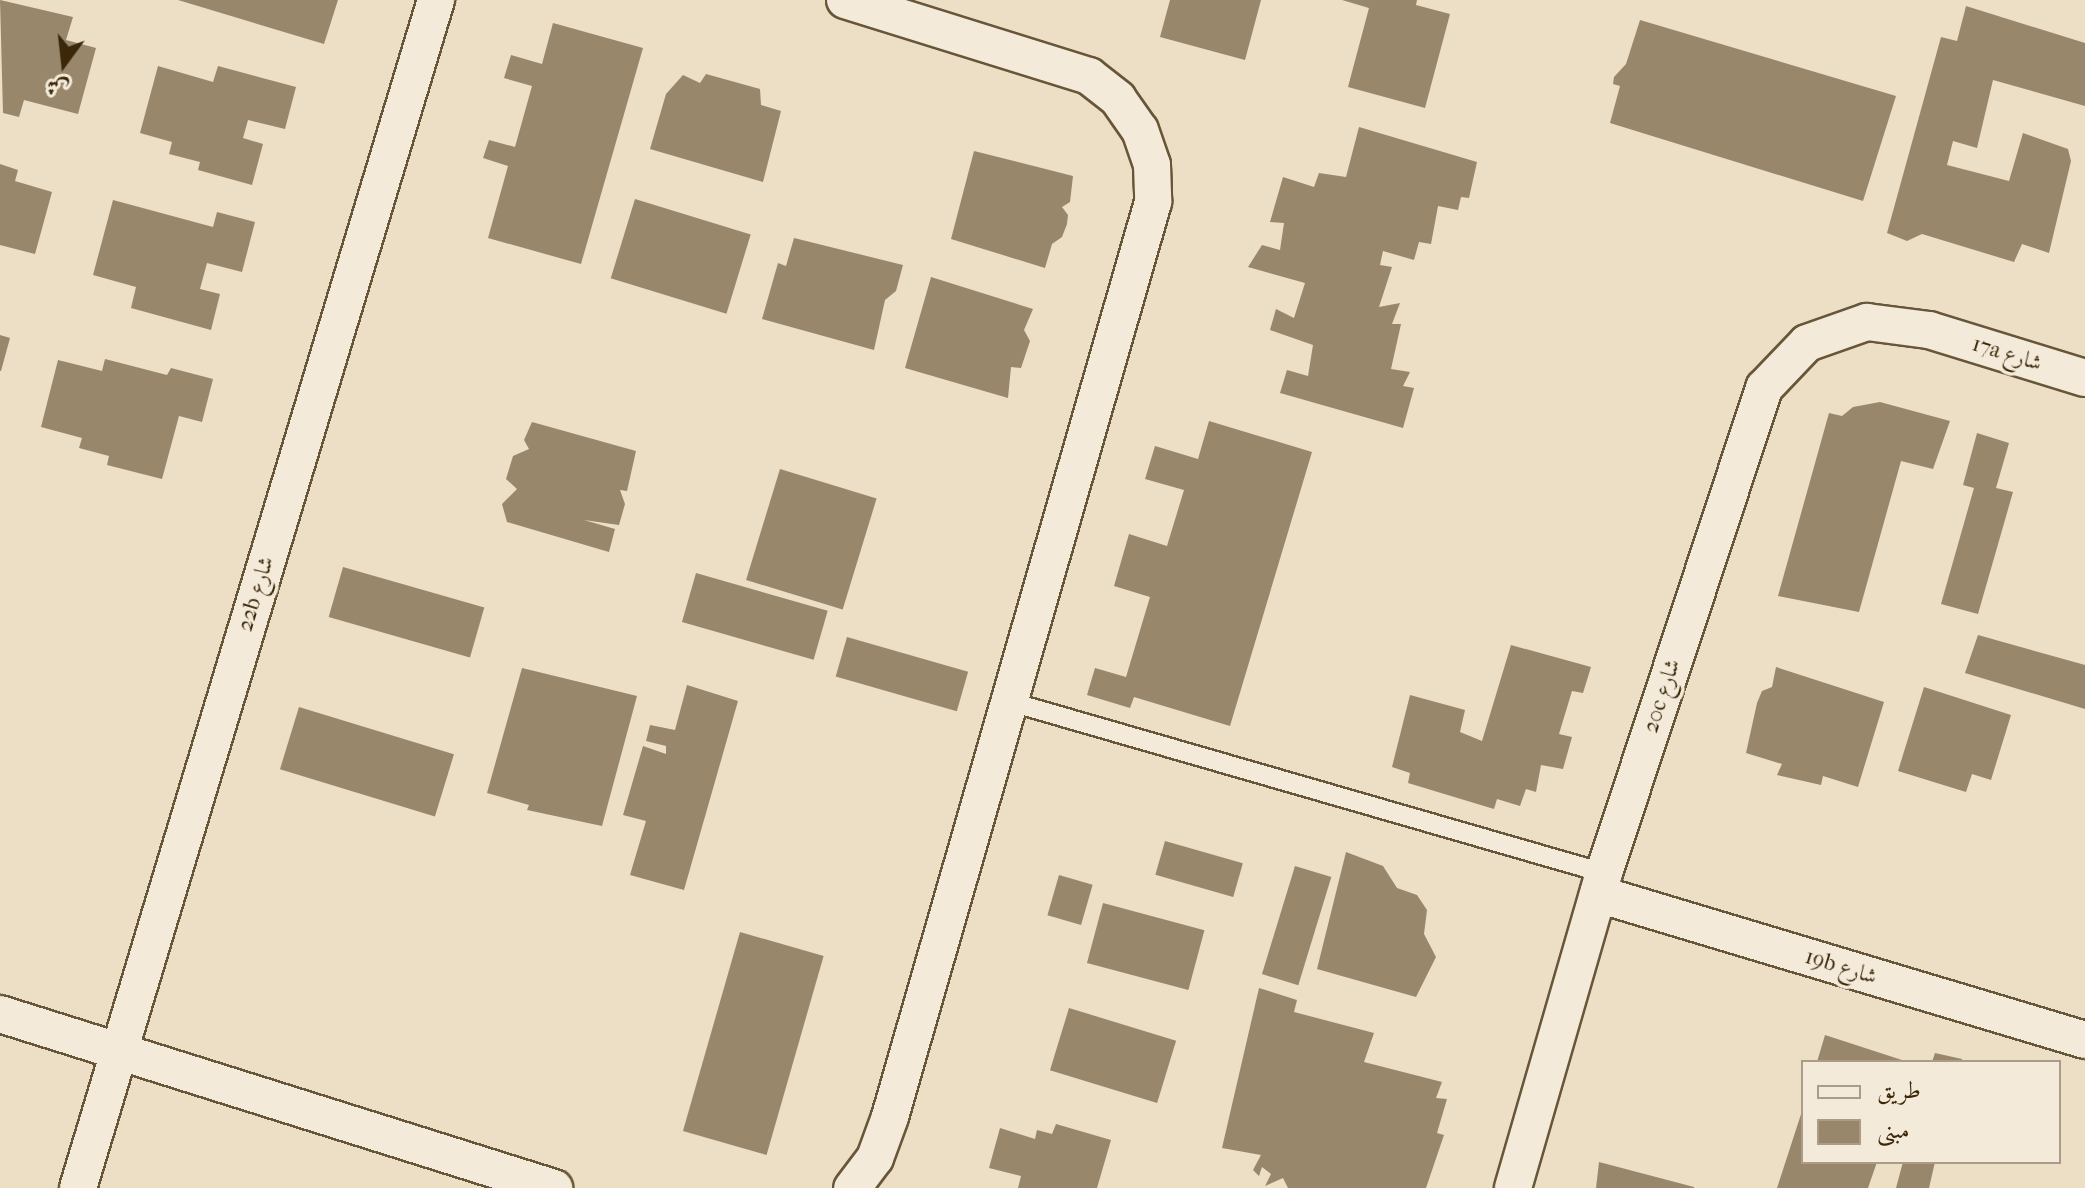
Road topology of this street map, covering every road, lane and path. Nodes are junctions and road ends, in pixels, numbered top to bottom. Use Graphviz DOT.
graph roads {
  1 [pos="436,0"];
  2 [pos="845,0"];
  3 [pos="1929,330"];
  4 [pos="2085,378"];
  5 [pos="1011,702"];
  6 [pos="1601,884"];
  7 [pos="0,1014"];
  8 [pos="2085,1040"];
  9 [pos="120,1050"];
  10 [pos="78,1188"];
  11 [pos="554,1188"];
  12 [pos="852,1188"];
  13 [pos="1513,1188"];
  1 -- 9 [label="street, 22b شارع"];
  2 -- 5 [label="street"];
  3 -- 4 [label="street, 17a شارع"];
  3 -- 6 [label="street, 20c شارع"];
  5 -- 6 [label="lane"];
  5 -- 12 [label="street"];
  6 -- 8 [label="street, 19b شارع"];
  6 -- 13 [label="street, 20c شارع"];
  7 -- 9 [label="street"];
  9 -- 10 [label="street, 22b شارع"];
  9 -- 11 [label="street"];
}
